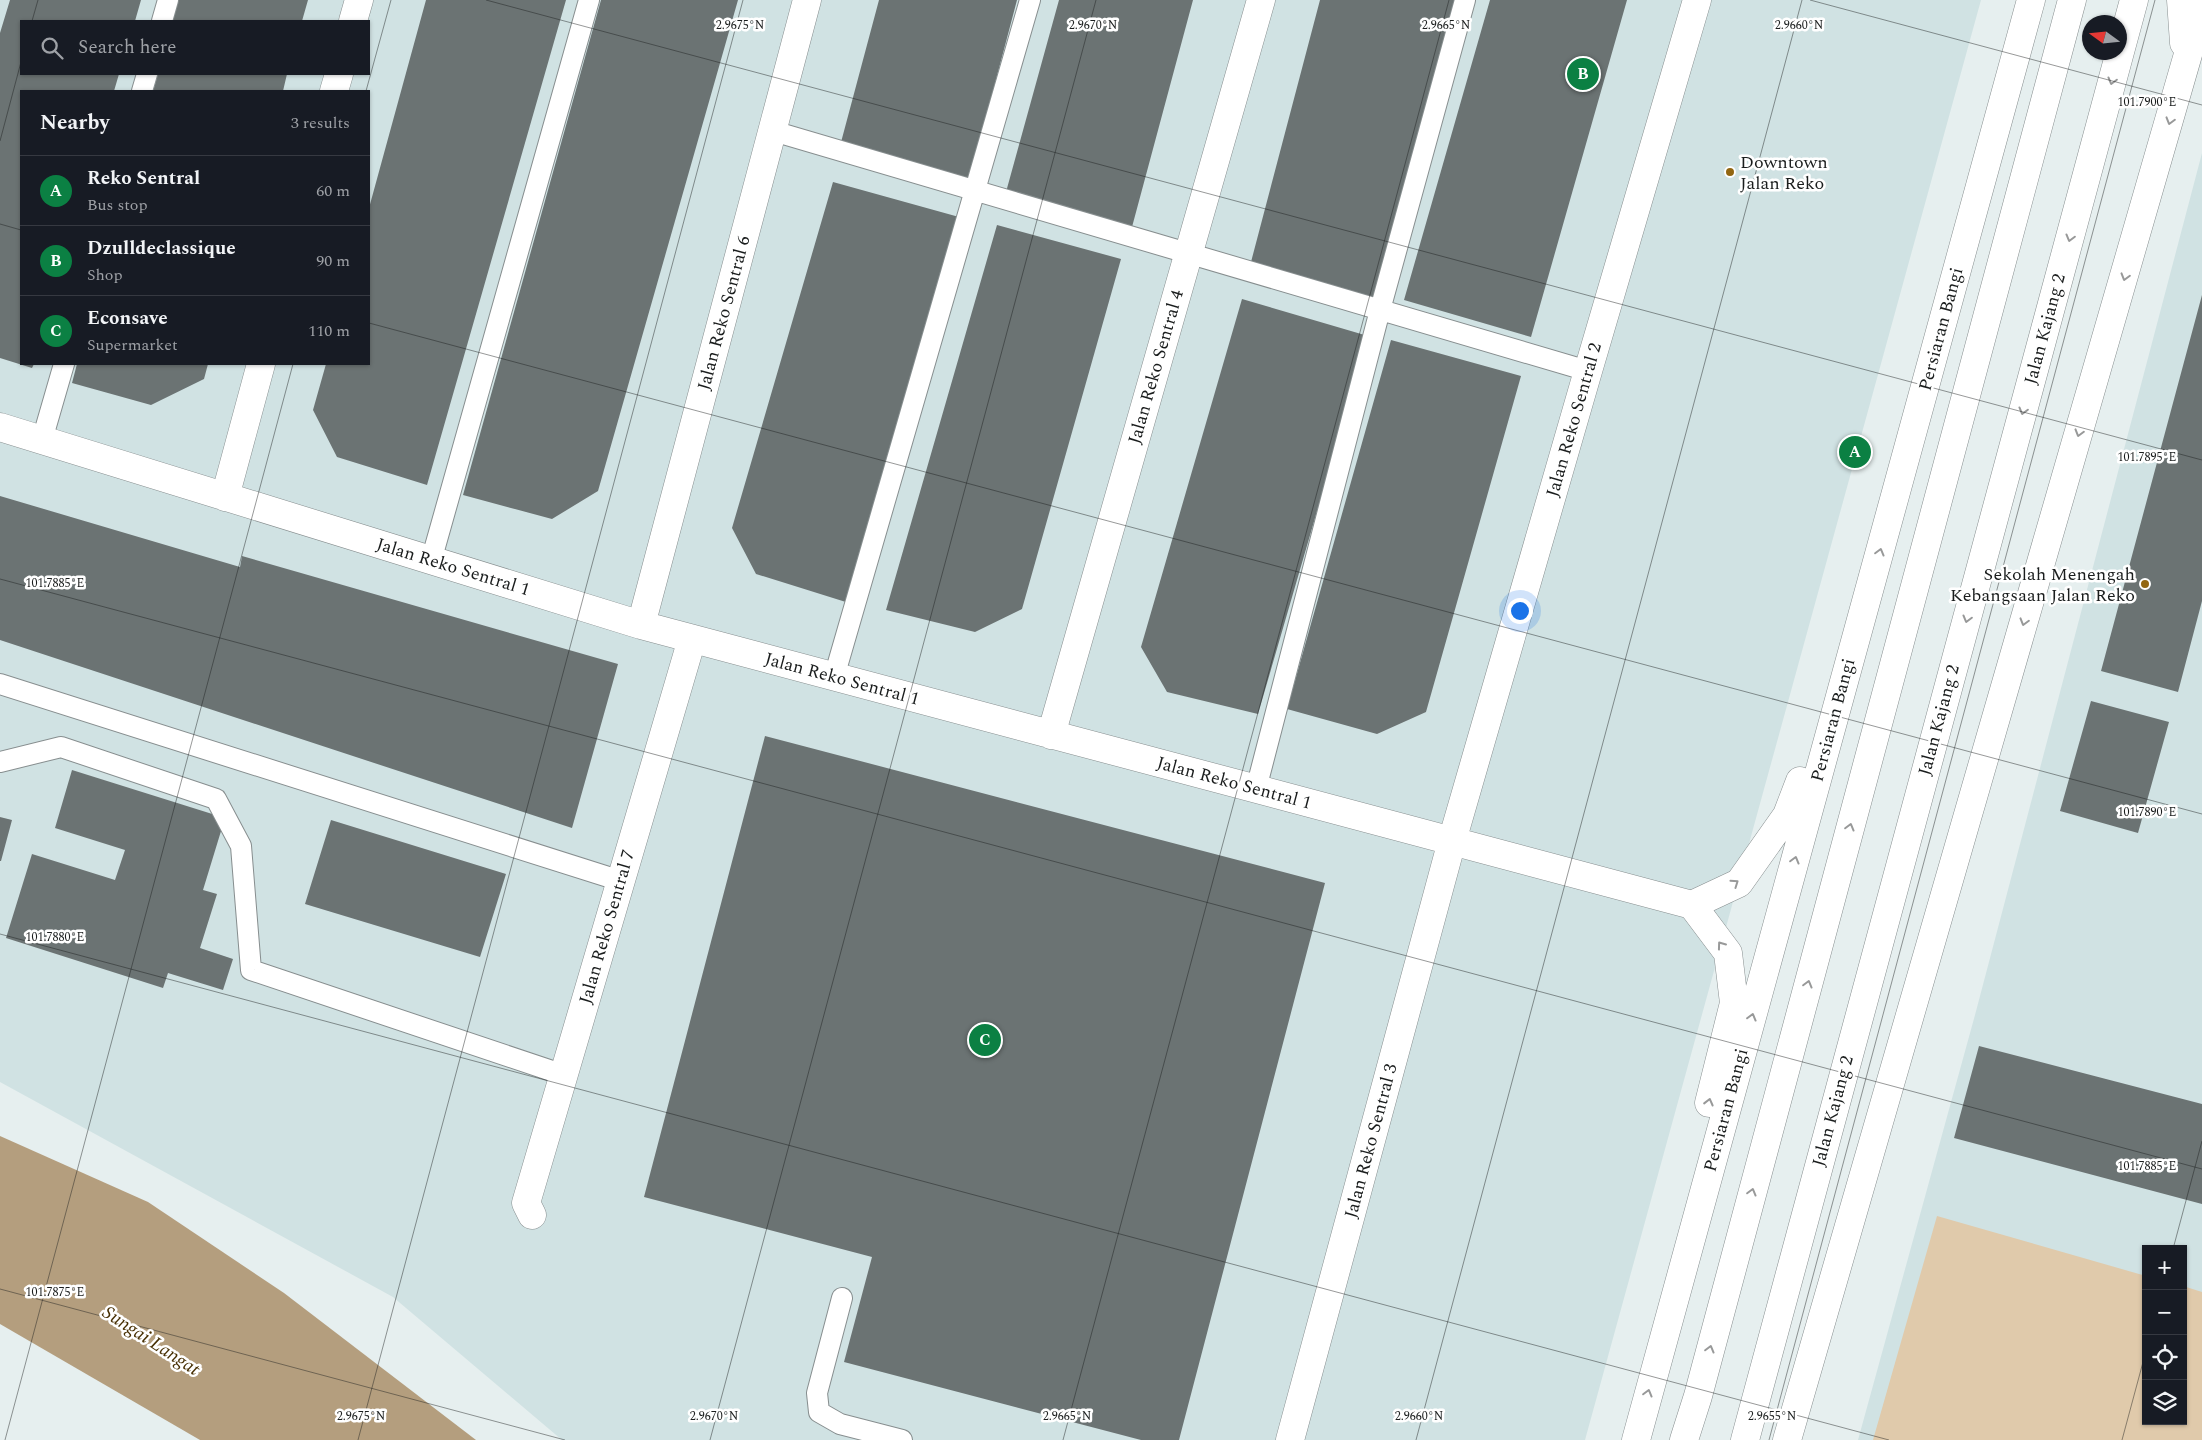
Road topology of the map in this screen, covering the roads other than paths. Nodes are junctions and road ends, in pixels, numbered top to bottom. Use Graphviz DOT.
graph roads {
  1 [pos="168,0"];
  2 [pos="359,0"];
  3 [pos="589,0"];
  4 [pos="807,0"];
  5 [pos="1030,0"];
  6 [pos="1261,0"];
  7 [pos="1465,0"];
  8 [pos="1697,0"];
  9 [pos="2031,0"];
  10 [pos="2056,0"];
  11 [pos="2072,0"];
  12 [pos="2134,0"];
  13 [pos="2181,0"];
  14 [pos="2200,17"];
  15 [pos="162,20"];
  16 [pos="353,20"];
  17 [pos="2022,37"];
  18 [pos="2184,74"];
  19 [pos="147,75"];
  20 [pos="339,75"];
  21 [pos="142,90"];
  22 [pos="334,90"];
  23 [pos="773,131"];
  24 [pos="975,191"];
  25 [pos="1189,253"];
  26 [pos="1380,310"];
  27 [pos="64,365"];
  28 [pos="261,365"];
  29 [pos="1588,371"];
  30 [pos="0,427"];
  31 [pos="42,440"];
  32 [pos="225,497"];
  33 [pos="431,560"];
  34 [pos="1868,594"];
  35 [pos="641,625"];
  36 [pos="692,639"];
  37 [pos="834,677"];
  38 [pos="0,684"];
  39 [pos="1051,734"];
  40 [pos="0,762"];
  41 [pos="1256,789"];
  42 [pos="1452,841"];
  43 [pos="621,881"];
  44 [pos="1692,905"];
  45 [pos="564,1075"];
  46 [pos="532,1215"];
  47 [pos="842,1298"];
  48 [pos="1658,1355"];
  49 [pos="902,1440"];
  50 [pos="1290,1440"];
  51 [pos="1636,1440"];
  52 [pos="1684,1440"];
  53 [pos="1745,1440"];
  54 [pos="1787,1440"];
  1 -- 15 [label="lane"];
  2 -- 16 [label="main road"];
  3 -- 33 [label="lane"];
  4 -- 23 [label="main road, Jalan Reko Sentral 6"];
  5 -- 24 [label="lane"];
  6 -- 25 [label="main road, Jalan Reko Sentral 4"];
  7 -- 26 [label="lane"];
  8 -- 29 [label="main road, Jalan Reko Sentral 2"];
  9 -- 17 [label="main road, Persiaran Bangi"];
  10 -- 17 [label="main road"];
  52 -- 11 [label="main road, one-way"];
  12 -- 53 [label="main road, Jalan Kajang 2, one-way"];
  13 -- 18 [label="main road"];
  14 -- 18 [label="main road"];
  34 -- 17 [label="main road, Persiaran Bangi, one-way"];
  18 -- 54 [label="main road, one-way"];
  19 -- 21 [label="lane"];
  20 -- 22 [label="main road"];
  23 -- 24 [label="lane"];
  23 -- 35 [label="main road, Jalan Reko Sentral 6"];
  24 -- 25 [label="lane"];
  24 -- 37 [label="lane"];
  25 -- 26 [label="lane"];
  25 -- 39 [label="main road, Jalan Reko Sentral 4"];
  26 -- 29 [label="lane"];
  26 -- 41 [label="lane"];
  27 -- 31 [label="lane"];
  28 -- 32 [label="main road"];
  29 -- 42 [label="main road, Jalan Reko Sentral 2"];
  30 -- 31 [label="main road, Jalan Reko Sentral 1"];
  31 -- 32 [label="main road, Jalan Reko Sentral 1"];
  32 -- 33 [label="main road, Jalan Reko Sentral 1"];
  33 -- 35 [label="main road, Jalan Reko Sentral 1"];
  44 -- 34 [label="main road, one-way"];
  48 -- 34 [label="main road, Persiaran Bangi, one-way"];
  35 -- 36 [label="main road, Jalan Reko Sentral 1"];
  36 -- 37 [label="main road, Jalan Reko Sentral 1"];
  36 -- 43 [label="main road, Jalan Reko Sentral 7"];
  37 -- 39 [label="main road, Jalan Reko Sentral 1"];
  38 -- 43 [label="lane"];
  39 -- 41 [label="main road, Jalan Reko Sentral 1"];
  40 -- 45 [label="lane"];
  41 -- 42 [label="main road, Jalan Reko Sentral 1"];
  42 -- 44 [label="main road, Jalan Reko Sentral 1"];
  42 -- 50 [label="main road, Jalan Reko Sentral 3"];
  43 -- 45 [label="main road, Jalan Reko Sentral 7"];
  48 -- 44 [label="main road, one-way"];
  45 -- 46 [label="main road, Jalan Reko Sentral 7"];
  47 -- 49 [label="lane"];
  51 -- 48 [label="main road, Persiaran Bangi, one-way"];
}
